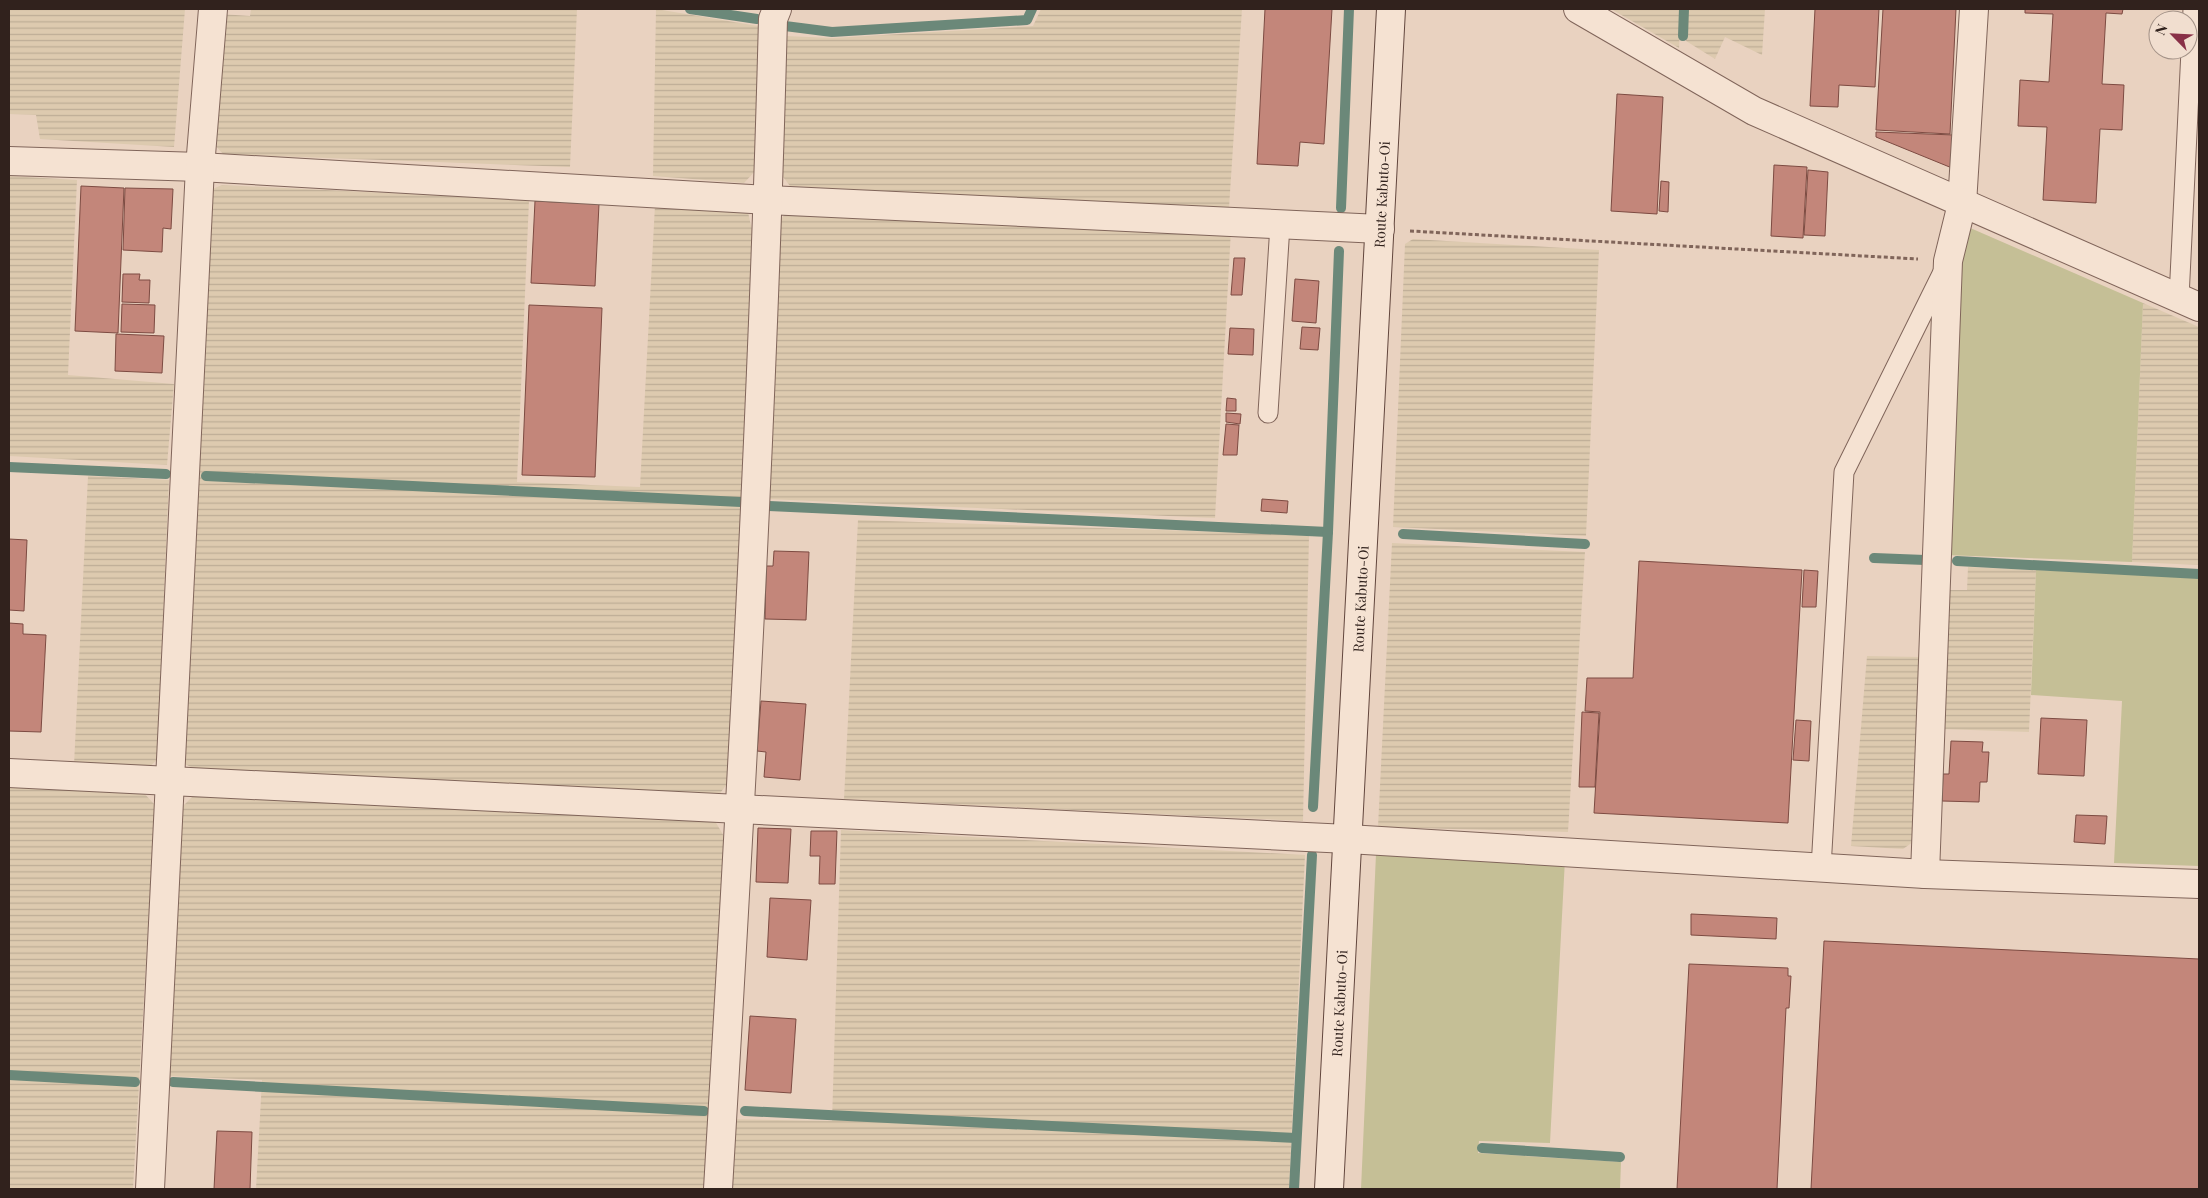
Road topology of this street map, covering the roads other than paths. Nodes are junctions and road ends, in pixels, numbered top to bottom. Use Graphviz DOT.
graph roads {
  1 [pos="213,9"];
  2 [pos="777,9"];
  3 [pos="1391,9"];
  4 [pos="1578,9"];
  5 [pos="1974,9"];
  6 [pos="2193,9"];
  7 [pos="9,161"];
  8 [pos="200,167"];
  9 [pos="768,200"];
  10 [pos="1962,204"];
  11 [pos="1280,225"];
  12 [pos="1380,229"];
  13 [pos="1948,261"];
  14 [pos="2189,303"];
  15 [pos="1268,413"];
  16 [pos="9,773"];
  17 [pos="170,781"];
  18 [pos="740,810"];
  19 [pos="1348,839"];
  20 [pos="1821,868"];
  21 [pos="1925,874"];
  22 [pos="2199,884"];
  23 [pos="150,1189"];
  24 [pos="718,1189"];
  25 [pos="1329,1189"];
  1 -- 8 [label="street"];
  2 -- 9 [label="street"];
  3 -- 12 [label="street, Route Kabuto-Oi"];
  4 -- 10 [label="street"];
  5 -- 10 [label="street"];
  6 -- 14 [label="lane"];
  7 -- 8 [label="street"];
  8 -- 9 [label="street"];
  8 -- 17 [label="street"];
  9 -- 11 [label="street"];
  9 -- 18 [label="street"];
  10 -- 13 [label="street"];
  10 -- 14 [label="street"];
  11 -- 12 [label="street"];
  11 -- 15 [label="lane"];
  12 -- 19 [label="street, Route Kabuto-Oi"];
  13 -- 20 [label="lane"];
  13 -- 21 [label="street"];
  16 -- 17 [label="street"];
  17 -- 18 [label="street"];
  17 -- 23 [label="street"];
  18 -- 19 [label="street"];
  18 -- 24 [label="street"];
  19 -- 20 [label="street"];
  19 -- 25 [label="street, Route Kabuto-Oi"];
  20 -- 21 [label="street"];
  21 -- 22 [label="street"];
}
